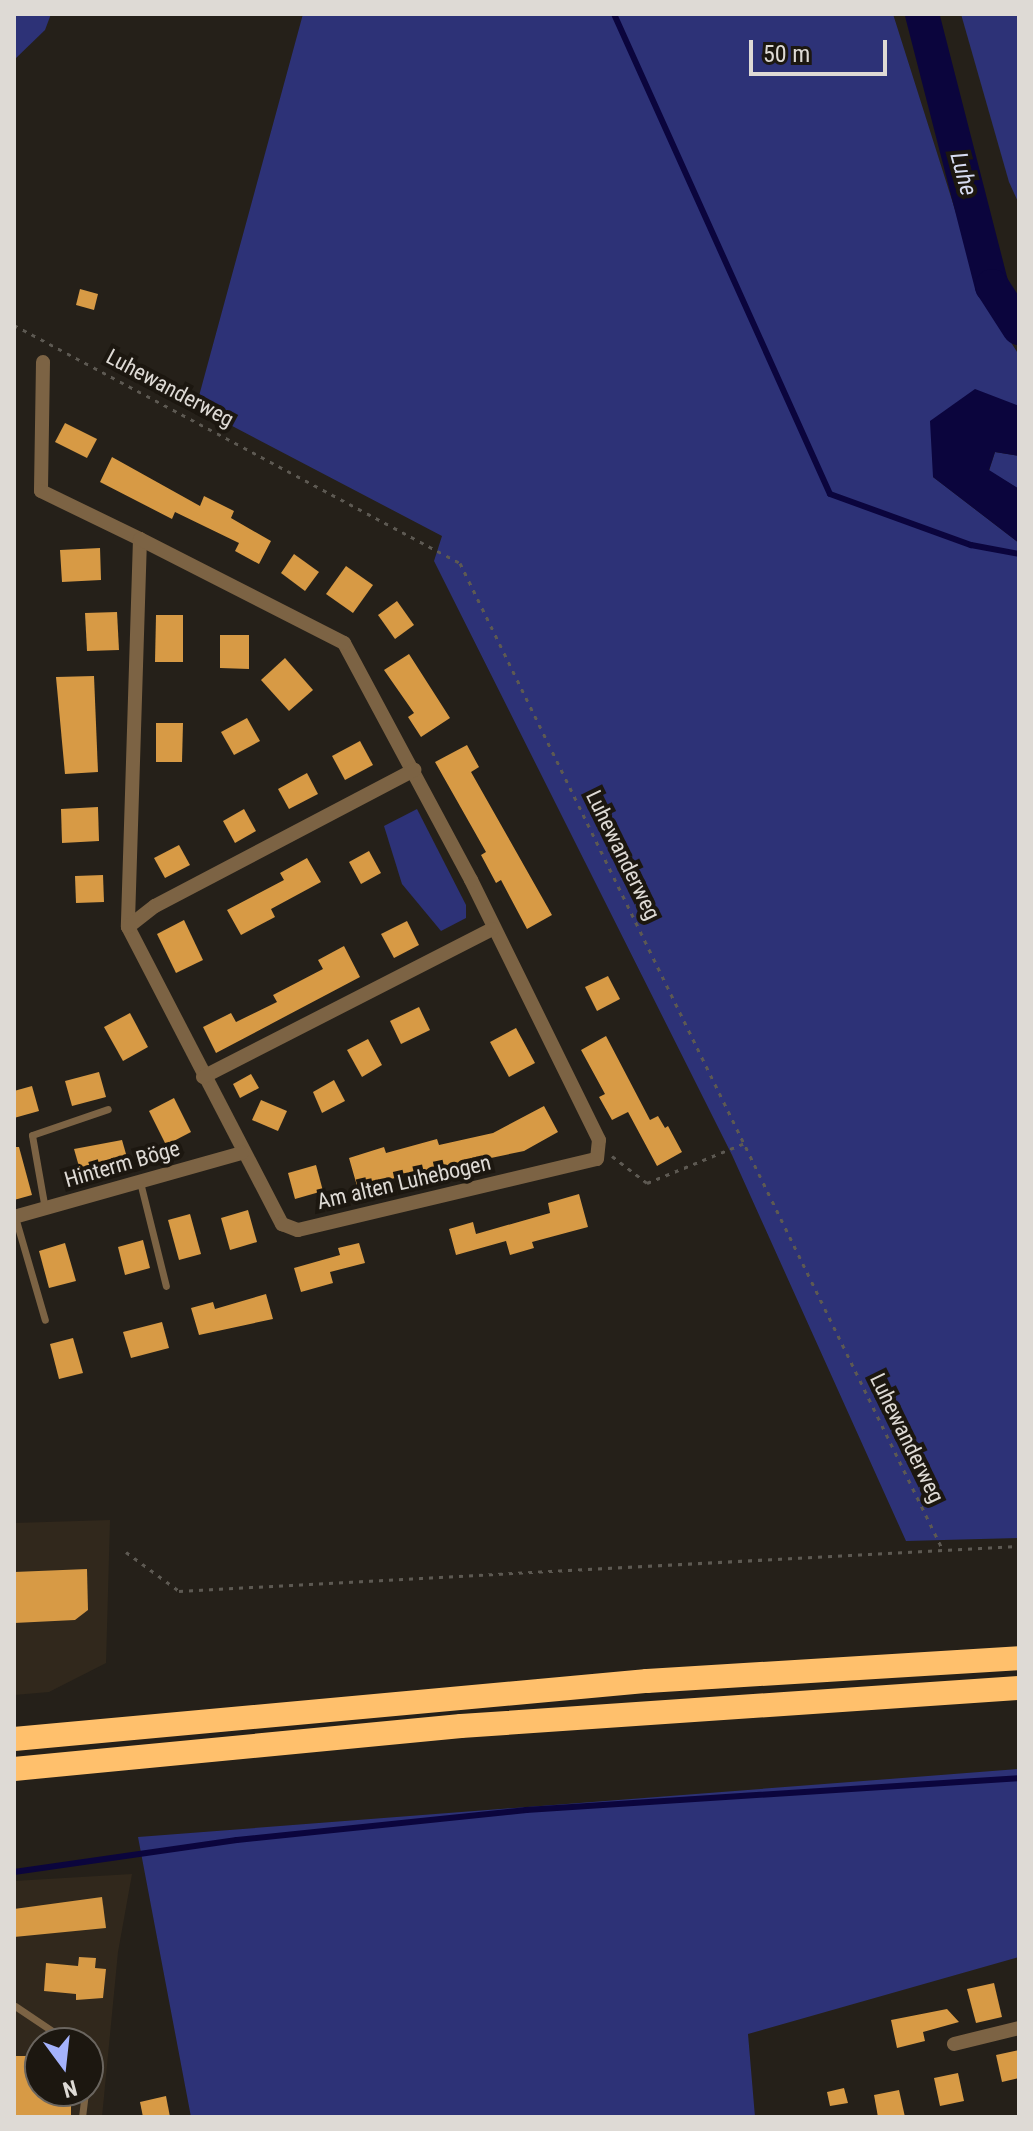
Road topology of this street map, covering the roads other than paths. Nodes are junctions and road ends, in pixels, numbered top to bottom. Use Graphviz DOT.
graph roads {
  1 [pos="43,362"];
  2 [pos="140,539"];
  3 [pos="414,770"];
  4 [pos="128,927"];
  5 [pos="492,929"];
  6 [pos="203,1077"];
  7 [pos="108,1109"];
  8 [pos="242,1153"];
  9 [pos="140,1182"];
  10 [pos="45,1209"];
  11 [pos="15,1217"];
  12 [pos="166,1286"];
  13 [pos="45,1320"];
  14 [pos="1019,1658"];
  15 [pos="1019,1688"];
  16 [pos="14,1739"];
  17 [pos="14,1769"];
  18 [pos="15,2006"];
  19 [pos="46,2027"];
  20 [pos="1019,2028"];
  21 [pos="954,2044"];
  1 -- 2 [label="street"];
  2 -- 3 [label="street"];
  2 -- 4 [label="street, Am alten Luhebogen"];
  3 -- 4 [label="street"];
  3 -- 5 [label="street"];
  4 -- 6 [label="street, Am alten Luhebogen"];
  5 -- 6 [label="street"];
  5 -- 8 [label="street, Am alten Luhebogen"];
  6 -- 8 [label="street, Am alten Luhebogen"];
  7 -- 10 [label="lane"];
  8 -- 9 [label="street, Hinterm Böge"];
  9 -- 10 [label="street, Hinterm Böge"];
  9 -- 12 [label="lane"];
  10 -- 11 [label="street, Hinterm Böge"];
  11 -- 13 [label="lane"];
  14 -- 16 [label="highway"];
  15 -- 17 [label="highway"];
  18 -- 19 [label="lane"];
  20 -- 21 [label="street"];
}
